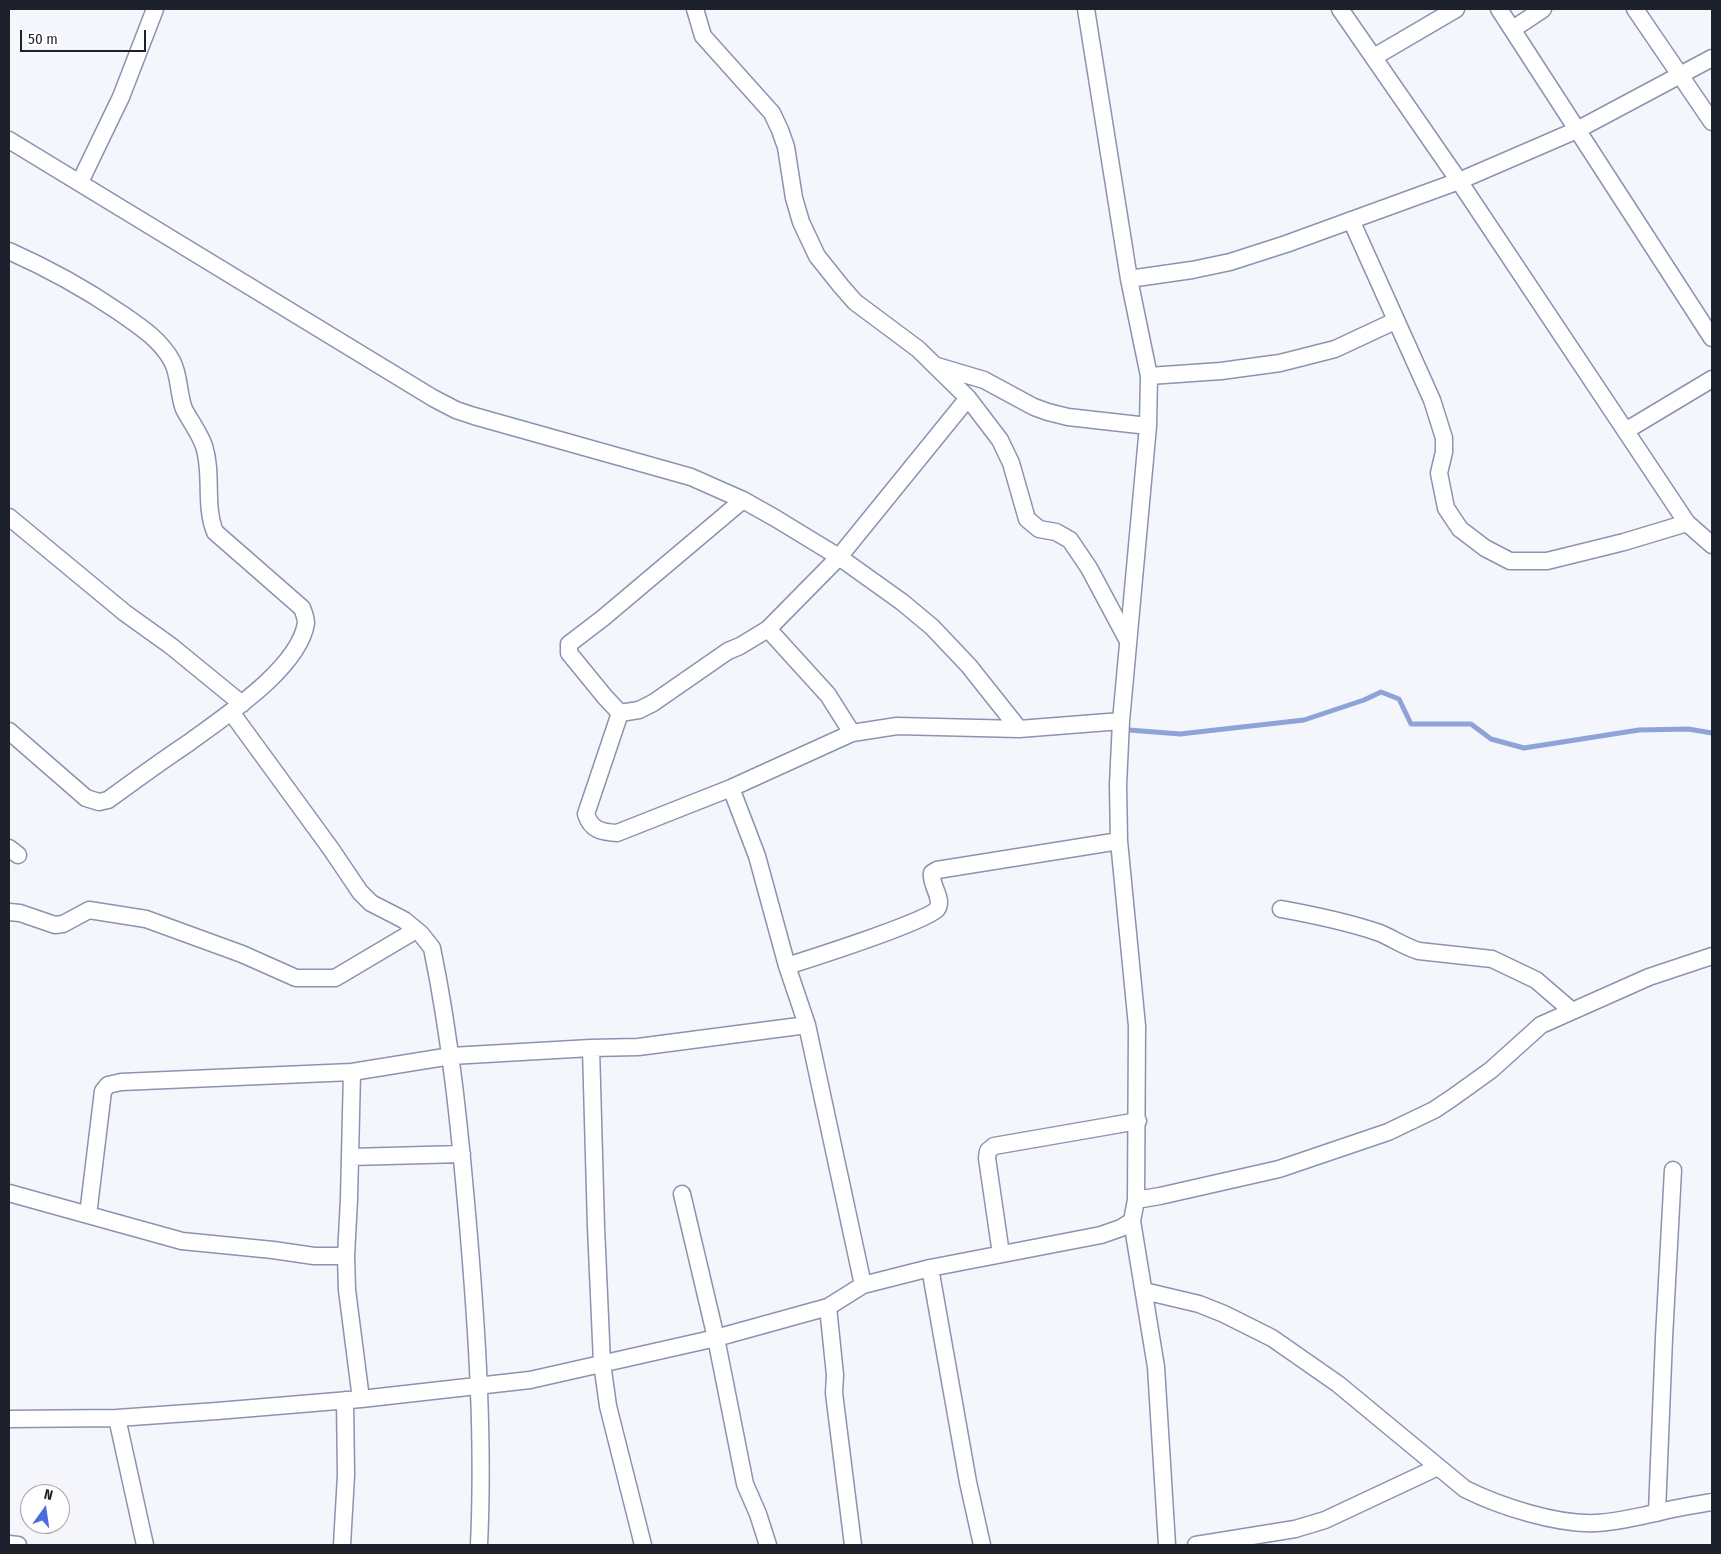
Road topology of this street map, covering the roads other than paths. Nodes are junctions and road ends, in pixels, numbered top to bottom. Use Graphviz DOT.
graph roads {
  1 [pos="155,9"];
  2 [pos="695,9"];
  3 [pos="1086,9"];
  4 [pos="1340,9"];
  5 [pos="1456,9"];
  6 [pos="1499,9"];
  7 [pos="1543,9"];
  8 [pos="1635,9"];
  9 [pos="1513,29"];
  10 [pos="1374,57"];
  11 [pos="1712,58"];
  12 [pos="1681,76"];
  13 [pos="1712,122"];
  14 [pos="1576,130"];
  15 [pos="9,140"];
  16 [pos="1459,181"];
  17 [pos="80,182"];
  18 [pos="1351,220"];
  19 [pos="9,251"];
  20 [pos="1129,279"];
  21 [pos="1395,320"];
  22 [pos="1712,338"];
  23 [pos="935,365"];
  24 [pos="1149,376"];
  25 [pos="1712,379"];
  26 [pos="968,398"];
  27 [pos="1148,426"];
  28 [pos="1626,430"];
  29 [pos="743,500"];
  30 [pos="9,517"];
  31 [pos="1687,523"];
  32 [pos="1712,545"];
  33 [pos="839,557"];
  34 [pos="768,629"];
  35 [pos="1128,641"];
  36 [pos="236,708"];
  37 [pos="620,713"];
  38 [pos="1122,721"];
  39 [pos="1019,729"];
  40 [pos="9,732"];
  41 [pos="852,733"];
  42 [pos="731,788"];
  43 [pos="1119,841"];
  44 [pos="1281,909"];
  45 [pos="9,912"];
  46 [pos="416,930"];
  47 [pos="1712,956"];
  48 [pos="787,966"];
  49 [pos="1572,1011"];
  50 [pos="808,1025"];
  51 [pos="591,1048"];
  52 [pos="451,1056"];
  53 [pos="352,1072"];
  54 [pos="1138,1121"];
  55 [pos="462,1154"];
  56 [pos="350,1157"];
  57 [pos="1673,1170"];
  58 [pos="9,1193"];
  59 [pos="682,1194"];
  60 [pos="1136,1200"];
  61 [pos="88,1215"];
  62 [pos="1132,1222"];
  63 [pos="1001,1254"];
  64 [pos="346,1256"];
  65 [pos="930,1268"];
  66 [pos="863,1285"];
  67 [pos="1144,1291"];
  68 [pos="828,1307"];
  69 [pos="716,1338"];
  70 [pos="602,1363"];
  71 [pos="478,1387"];
  72 [pos="353,1399"];
  73 [pos="117,1418"];
  74 [pos="9,1419"];
  75 [pos="1438,1467"];
  76 [pos="1712,1502"];
  77 [pos="1657,1512"];
  78 [pos="9,1544"];
  79 [pos="18,1545"];
  80 [pos="145,1545"];
  81 [pos="342,1545"];
  82 [pos="479,1545"];
  83 [pos="644,1545"];
  84 [pos="768,1545"];
  85 [pos="853,1545"];
  86 [pos="982,1545"];
  87 [pos="1167,1545"];
  88 [pos="1196,1545"];
  1 -- 17 [label="street"];
  2 -- 23 [label="street"];
  3 -- 20 [label="street"];
  4 -- 10 [label="street"];
  5 -- 10 [label="street"];
  6 -- 9 [label="street"];
  7 -- 9 [label="street"];
  8 -- 12 [label="street"];
  9 -- 14 [label="street"];
  10 -- 16 [label="street"];
  11 -- 12 [label="street"];
  12 -- 13 [label="street"];
  12 -- 14 [label="street"];
  14 -- 16 [label="street"];
  14 -- 22 [label="street"];
  15 -- 17 [label="street"];
  16 -- 18 [label="street"];
  16 -- 28 [label="street"];
  17 -- 29 [label="street"];
  18 -- 20 [label="street"];
  18 -- 21 [label="street"];
  19 -- 36 [label="street"];
  20 -- 24 [label="street"];
  21 -- 24 [label="street"];
  21 -- 31 [label="street"];
  23 -- 26 [label="street"];
  23 -- 27 [label="street"];
  24 -- 27 [label="street"];
  25 -- 28 [label="street"];
  26 -- 33 [label="street"];
  26 -- 35 [label="street"];
  27 -- 35 [label="street"];
  28 -- 31 [label="street"];
  29 -- 33 [label="street"];
  29 -- 37 [label="street"];
  30 -- 36 [label="street"];
  31 -- 32 [label="street"];
  33 -- 34 [label="street"];
  33 -- 39 [label="street"];
  34 -- 37 [label="street"];
  34 -- 41 [label="street"];
  35 -- 38 [label="street"];
  36 -- 40 [label="street"];
  36 -- 46 [label="street"];
  37 -- 42 [label="street"];
  38 -- 39 [label="street"];
  38 -- 43 [label="street"];
  39 -- 41 [label="street"];
  41 -- 42 [label="street"];
  42 -- 48 [label="street"];
  43 -- 48 [label="street"];
  43 -- 54 [label="street"];
  44 -- 49 [label="street"];
  45 -- 46 [label="street"];
  46 -- 52 [label="street"];
  47 -- 49 [label="street"];
  48 -- 50 [label="street"];
  49 -- 60 [label="street"];
  50 -- 51 [label="street"];
  50 -- 66 [label="street"];
  51 -- 52 [label="street"];
  51 -- 70 [label="street"];
  52 -- 53 [label="street"];
  52 -- 55 [label="street"];
  53 -- 56 [label="street"];
  53 -- 61 [label="street"];
  54 -- 60 [label="street"];
  54 -- 63 [label="street"];
  55 -- 56 [label="street"];
  55 -- 71 [label="street"];
  56 -- 64 [label="street"];
  57 -- 77 [label="street"];
  58 -- 61 [label="street"];
  59 -- 69 [label="street"];
  60 -- 62 [label="street"];
  61 -- 64 [label="street"];
  62 -- 63 [label="street"];
  62 -- 67 [label="street"];
  63 -- 65 [label="street"];
  64 -- 72 [label="street"];
  65 -- 66 [label="street"];
  65 -- 86 [label="street"];
  66 -- 68 [label="street"];
  67 -- 75 [label="street"];
  67 -- 87 [label="street"];
  68 -- 69 [label="street"];
  68 -- 85 [label="street"];
  69 -- 70 [label="street"];
  69 -- 84 [label="street"];
  70 -- 71 [label="street"];
  70 -- 83 [label="street"];
  71 -- 72 [label="street"];
  71 -- 82 [label="street"];
  72 -- 73 [label="street"];
  72 -- 81 [label="street"];
  73 -- 74 [label="street"];
  73 -- 80 [label="street"];
  75 -- 77 [label="street"];
  75 -- 88 [label="street"];
  76 -- 77 [label="street"];
  78 -- 79 [label="street"];
}
